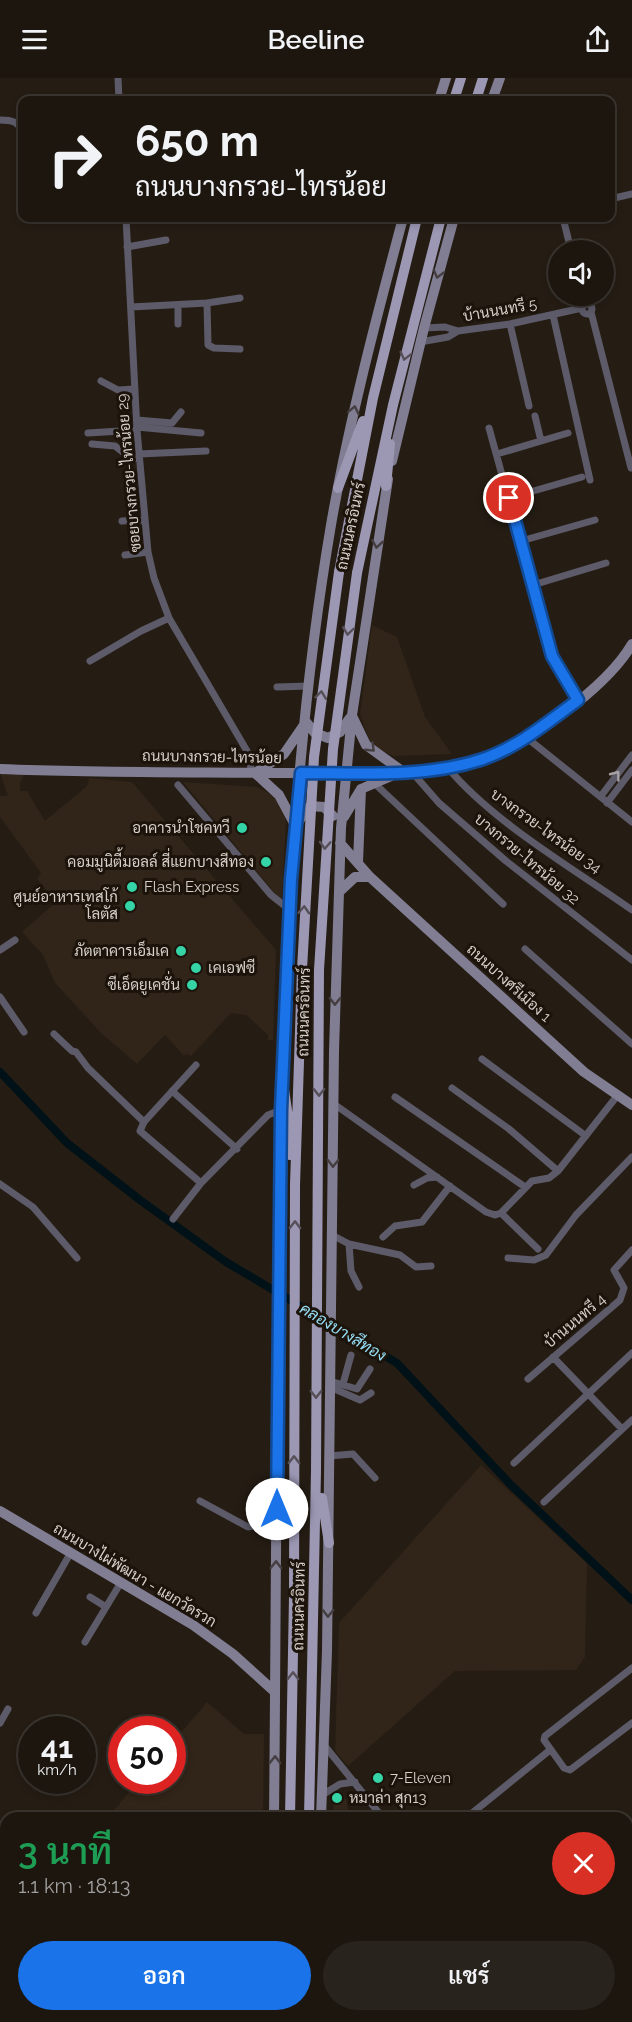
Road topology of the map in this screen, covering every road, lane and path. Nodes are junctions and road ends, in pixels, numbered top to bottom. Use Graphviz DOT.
graph roads {
  1 [pos="118,78"];
  2 [pos="446,78"];
  3 [pos="461,78"];
  4 [pos="483,78"];
  5 [pos="500,78"];
  6 [pos="119,96"];
  7 [pos="440,96"];
  8 [pos="455,96"];
  9 [pos="477,96"];
  10 [pos="493,96"];
  11 [pos="0,120"];
  12 [pos="18,125"];
  13 [pos="632,194"];
  14 [pos="615,198"];
  15 [pos="126,222"];
  16 [pos="402,222"];
  17 [pos="416,222"];
  18 [pos="440,222"];
  19 [pos="453,222"];
  20 [pos="564,222"];
  21 [pos="166,240"];
  22 [pos="568,240"];
  23 [pos="127,247"];
  24 [pos="240,298"];
  25 [pos="207,303"];
  26 [pos="178,305"];
  27 [pos="583,307"];
  28 [pos="131,308"];
  29 [pos="553,315"];
  30 [pos="178,324"];
  31 [pos="510,324"];
  32 [pos="424,328"];
  33 [pos="458,331"];
  34 [pos="420,342"];
  35 [pos="240,349"];
  36 [pos="101,381"];
  37 [pos="135,389"];
  38 [pos="373,398"];
  39 [pos="393,405"];
  40 [pos="529,406"];
  41 [pos="181,412"];
  42 [pos="535,416"];
  43 [pos="137,426"];
  44 [pos="489,428"];
  45 [pos="88,433"];
  46 [pos="201,433"];
  47 [pos="568,433"];
  48 [pos="541,441"];
  49 [pos="92,444"];
  50 [pos="206,451"];
  51 [pos="497,454"];
  52 [pos="139,456"];
  53 [pos="631,468"];
  54 [pos="582,477"];
  55 [pos="590,480"];
  56 [pos="386,486"];
  57 [pos="338,488"];
  58 [pos="509,498"];
  59 [pos="144,520"];
  60 [pos="595,520"];
  61 [pos="122,521"];
  62 [pos="521,541"];
  63 [pos="148,552"];
  64 [pos="125,555"];
  65 [pos="606,563"];
  66 [pos="533,585"];
  67 [pos="169,618"];
  68 [pos="632,644"];
  69 [pos="90,661"];
  70 [pos="309,686"];
  71 [pos="277,687"];
  72 [pos="578,700"];
  73 [pos="352,715"];
  74 [pos="306,722"];
  75 [pos="527,738"];
  76 [pos="632,755"];
  77 [pos="448,768"];
  78 [pos="0,769"];
  79 [pos="632,770"];
  80 [pos="406,771"];
  81 [pos="254,773"];
  82 [pos="301,773"];
  83 [pos="346,773"];
  84 [pos="374,782"];
  85 [pos="178,785"];
  86 [pos="361,789"];
  87 [pos="601,796"];
  88 [pos="607,803"];
  89 [pos="632,822"];
  90 [pos="341,824"];
  91 [pos="296,828"];
  92 [pos="340,843"];
  93 [pos="358,862"];
  94 [pos="370,877"];
  95 [pos="339,892"];
  96 [pos="503,903"];
  97 [pos="290,910"];
  98 [pos="632,910"];
  99 [pos="15,940"];
  100 [pos="525,949"];
  101 [pos="0,950"];
  102 [pos="632,960"];
  103 [pos="0,997"];
  104 [pos="24,1032"];
  105 [pos="54,1034"];
  106 [pos="632,1044"];
  107 [pos="482,1059"];
  108 [pos="196,1065"];
  109 [pos="282,1076"];
  110 [pos="452,1088"];
  111 [pos="172,1090"];
  112 [pos="617,1096"];
  113 [pos="395,1097"];
  114 [pos="334,1104"];
  115 [pos="632,1105"];
  116 [pos="281,1110"];
  117 [pos="144,1122"];
  118 [pos="586,1136"];
  119 [pos="237,1149"];
  120 [pos="632,1157"];
  121 [pos="558,1171"];
  122 [pos="437,1177"];
  123 [pos="201,1183"];
  124 [pos="0,1184"];
  125 [pos="296,1185"];
  126 [pos="414,1185"];
  127 [pos="450,1186"];
  128 [pos="525,1187"];
  129 [pos="500,1214"];
  130 [pos="173,1219"];
  131 [pos="332,1234"];
  132 [pos="383,1237"];
  133 [pos="349,1244"];
  134 [pos="538,1249"];
  135 [pos="632,1250"];
  136 [pos="77,1258"];
  137 [pos="508,1258"];
  138 [pos="431,1266"];
  139 [pos="360,1287"];
  140 [pos="632,1353"];
  141 [pos="351,1355"];
  142 [pos="553,1357"];
  143 [pos="370,1369"];
  144 [pos="528,1378"];
  145 [pos="330,1384"];
  146 [pos="343,1384"];
  147 [pos="371,1393"];
  148 [pos="587,1393"];
  149 [pos="632,1420"];
  150 [pos="622,1429"];
  151 [pos="329,1456"];
  152 [pos="514,1463"];
  153 [pos="316,1471"];
  154 [pos="375,1478"];
  155 [pos="200,1501"];
  156 [pos="544,1502"];
  157 [pos="277,1509"];
  158 [pos="0,1511"];
  159 [pos="329,1543"];
  160 [pos="70,1554"];
  161 [pos="120,1584"];
  162 [pos="90,1598"];
  163 [pos="106,1607"];
  164 [pos="36,1613"];
  165 [pos="85,1642"];
  166 [pos="275,1663"];
  167 [pos="632,1668"];
  168 [pos="251,1670"];
  169 [pos="275,1692"];
  170 [pos="8,1709"];
  171 [pos="0,1723"];
  172 [pos="632,1723"];
  173 [pos="323,1744"];
  174 [pos="550,1750"];
  175 [pos="355,1782"];
  176 [pos="321,1796"];
  177 [pos="274,1812"];
  178 [pos="290,1812"];
  179 [pos="309,1812"];
  180 [pos="321,1812"];
  181 [pos="378,1812"];
  182 [pos="473,1812"];
  1 -- 6 [label="street"];
  2 -- 7 [label="main road"];
  3 -- 8 [label="main road"];
  4 -- 9 [label="main road"];
  5 -- 10 [label="main road"];
  11 -- 12 [label="street"];
  13 -- 14 [label="street"];
  15 -- 23 [label="street, ซอยบางกรวย-ไทรน้อย 29"];
  57 -- 16 [label="main road, ถนนนครอินทร์, one-way"];
  17 -- 38 [label="main road, ถนนนครอินทร์"];
  18 -- 39 [label="main road, ถนนนครอินทร์, one-way"];
  19 -- 32 [label="main road, ถนนนครอินทร์, one-way"];
  20 -- 22 [label="street"];
  21 -- 23 [label="street"];
  23 -- 28 [label="street, ซอยบางกรวย-ไทรน้อย 29"];
  24 -- 25 [label="street"];
  25 -- 26 [label="street"];
  25 -- 35 [label="street"];
  26 -- 28 [label="street"];
  26 -- 30 [label="street"];
  27 -- 29 [label="street, บ้านนนทรี 5"];
  27 -- 53 [label="street"];
  28 -- 37 [label="street, ซอยบางกรวย-ไทรน้อย 29"];
  29 -- 31 [label="street, บ้านนนทรี 5"];
  29 -- 55 [label="street"];
  31 -- 33 [label="street, บ้านนนทรี 5"];
  31 -- 40 [label="street"];
  32 -- 33 [label="street, บ้านนนทรี 5"];
  32 -- 34 [label="main road, ถนนนครอินทร์"];
  33 -- 34 [label="street, บ้านนนทรี 5"];
  34 -- 56 [label="main road, ถนนนครอินทร์"];
  36 -- 37 [label="street"];
  37 -- 43 [label="street, ซอยบางกรวย-ไทรน้อย 29"];
  38 -- 57 [label="main road"];
  125 -- 38 [label="main road, ถนนนครอินทร์, one-way, bridge"];
  39 -- 56 [label="main road"];
  39 -- 153 [label="main road, ถนนนครอินทร์, one-way, bridge"];
  41 -- 43 [label="street"];
  42 -- 48 [label="street"];
  43 -- 45 [label="street"];
  43 -- 46 [label="street"];
  43 -- 52 [label="street, ซอยบางกรวย-ไทรน้อย 29"];
  44 -- 51 [label="street"];
  47 -- 48 [label="street"];
  48 -- 51 [label="street"];
  49 -- 52 [label="street"];
  50 -- 52 [label="street"];
  51 -- 58 [label="street"];
  52 -- 59 [label="street, ซอยบางกรวย-ไทรน้อย 29"];
  54 -- 58 [label="street"];
  56 -- 73 [label="main road, ถนนนครอินทร์, one-way"];
  57 -- 70 [label="main road, ถนนนครอินทร์"];
  58 -- 62 [label="street"];
  59 -- 61 [label="street"];
  59 -- 63 [label="street, ซอยบางกรวย-ไทรน้อย 29"];
  60 -- 62 [label="street"];
  62 -- 66 [label="street"];
  63 -- 64 [label="street"];
  63 -- 67 [label="street, ซอยบางกรวย-ไทรน้อย 29"];
  65 -- 66 [label="street"];
  66 -- 72 [label="street"];
  67 -- 69 [label="street"];
  67 -- 81 [label="street, ซอยบางกรวย-ไทรน้อย 29"];
  68 -- 72 [label="main road, ถนนบางกรวย-ไทรน้อย"];
  70 -- 71 [label="street"];
  70 -- 74 [label="main road, ถนนนครอินทร์"];
  72 -- 75 [label="main road, ถนนบางกรวย-ไทรน้อย"];
  73 -- 74 [label="main road"];
  73 -- 80 [label="main road, one-way"];
  73 -- 83 [label="main road, ถนนนครอินทร์"];
  74 -- 81 [label="main road"];
  74 -- 82 [label="main road, ถนนนครอินทร์"];
  75 -- 77 [label="main road, ถนนบางกรวย-ไทรน้อย"];
  75 -- 87 [label="street"];
  87 -- 76 [label="street, one-way"];
  77 -- 80 [label="main road, ถนนบางกรวย-ไทรน้อย"];
  77 -- 98 [label="street, บางกรวย-ไทรน้อย 34"];
  78 -- 81 [label="main road, ถนนบางกรวย-ไทรน้อย"];
  79 -- 88 [label="street"];
  80 -- 83 [label="main road, ถนนบางกรวย-ไทรน้อย"];
  80 -- 84 [label="main road"];
  80 -- 102 [label="street, บางกรวย-ไทรน้อย 32"];
  81 -- 82 [label="main road, ถนนบางกรวย-ไทรน้อย"];
  81 -- 91 [label="main road"];
  82 -- 83 [label="main road, ถนนบางกรวย-ไทรน้อย"];
  82 -- 91 [label="main road, ถนนนครอินทร์"];
  83 -- 90 [label="main road, ถนนนครอินทร์"];
  84 -- 86 [label="main road"];
  84 -- 96 [label="street"];
  85 -- 97 [label="street"];
  86 -- 90 [label="main road"];
  86 -- 93 [label="main road"];
  87 -- 88 [label="street"];
  88 -- 89 [label="street"];
  90 -- 91 [label="main road"];
  90 -- 92 [label="main road, ถนนนครอินทร์"];
  91 -- 97 [label="main road, ถนนนครอินทร์"];
  92 -- 93 [label="main road, ถนนบางศรีเมือง 1"];
  92 -- 95 [label="main road, ถนนนครอินทร์"];
  93 -- 94 [label="main road, ถนนบางศรีเมือง 1"];
  94 -- 95 [label="main road"];
  94 -- 112 [label="main road, ถนนบางศรีเมือง 1"];
  95 -- 114 [label="main road, ถนนนครอินทร์, one-way"];
  97 -- 109 [label="main road, ถนนนครอินทร์"];
  99 -- 101 [label="street"];
  100 -- 106 [label="street"];
  103 -- 104 [label="street"];
  105 -- 117 [label="street"];
  107 -- 118 [label="street"];
  108 -- 111 [label="street"];
  109 -- 116 [label="main road, ถนนนครอินทร์"];
  109 -- 125 [label="main road"];
  110 -- 121 [label="street"];
  111 -- 117 [label="street"];
  111 -- 119 [label="street"];
  112 -- 115 [label="main road, ถนนบางศรีเมือง 1"];
  112 -- 118 [label="street"];
  113 -- 128 [label="street"];
  114 -- 122 [label="street"];
  114 -- 131 [label="main road, ถนนนครอินทร์, one-way"];
  116 -- 119 [label="street"];
  116 -- 157 [label="main road, ถนนนครอินทร์"];
  117 -- 123 [label="street"];
  118 -- 121 [label="street"];
  119 -- 123 [label="street"];
  120 -- 137 [label="street"];
  121 -- 128 [label="street"];
  122 -- 126 [label="street"];
  122 -- 127 [label="street"];
  123 -- 130 [label="street"];
  124 -- 136 [label="street"];
  178 -- 125 [label="main road, ถนนนครอินทร์, one-way"];
  127 -- 129 [label="street"];
  127 -- 132 [label="street"];
  128 -- 129 [label="street"];
  129 -- 134 [label="street"];
  131 -- 133 [label="street"];
  131 -- 145 [label="main road, ถนนนครอินทร์"];
  133 -- 138 [label="street"];
  133 -- 139 [label="street"];
  135 -- 142 [label="street, บ้านนนทรี 4"];
  140 -- 148 [label="street"];
  141 -- 146 [label="street"];
  142 -- 144 [label="street, บ้านนนทรี 4"];
  142 -- 148 [label="street"];
  143 -- 146 [label="street"];
  145 -- 146 [label="street"];
  145 -- 147 [label="street"];
  145 -- 151 [label="main road, ถนนนครอินทร์"];
  148 -- 150 [label="street"];
  148 -- 152 [label="street"];
  149 -- 150 [label="street"];
  150 -- 156 [label="street"];
  151 -- 154 [label="street"];
  151 -- 159 [label="main road, ถนนนครอินทร์"];
  153 -- 159 [label="main road"];
  153 -- 179 [label="main road, ถนนนครอินทร์"];
  155 -- 157 [label="street"];
  166 -- 157 [label="main road, ถนนนครอินทร์, one-way"];
  158 -- 160 [label="main road, ถนนบางไผ่พัฒนา - แยกวัดรวก"];
  159 -- 173 [label="main road, ถนนนครอินทร์, one-way"];
  160 -- 161 [label="main road, ถนนบางไผ่พัฒนา - แยกวัดรวก"];
  160 -- 164 [label="street"];
  161 -- 163 [label="street"];
  161 -- 168 [label="main road, ถนนบางไผ่พัฒนา - แยกวัดรวก"];
  162 -- 163 [label="street"];
  163 -- 165 [label="street"];
  166 -- 168 [label="main road"];
  166 -- 169 [label="main road, ถนนนครอินทร์"];
  167 -- 174 [label="street"];
  168 -- 169 [label="main road, ถนนบางไผ่พัฒนา - แยกวัดรวก"];
  177 -- 169 [label="main road, ถนนนครอินทร์, one-way"];
  170 -- 171 [label="street"];
  172 -- 174 [label="street"];
  173 -- 175 [label="street"];
  173 -- 176 [label="main road, ถนนนครอินทร์"];
  174 -- 182 [label="street"];
  175 -- 176 [label="street"];
  175 -- 181 [label="street"];
  176 -- 180 [label="main road, ถนนนครอินทร์"];
}
